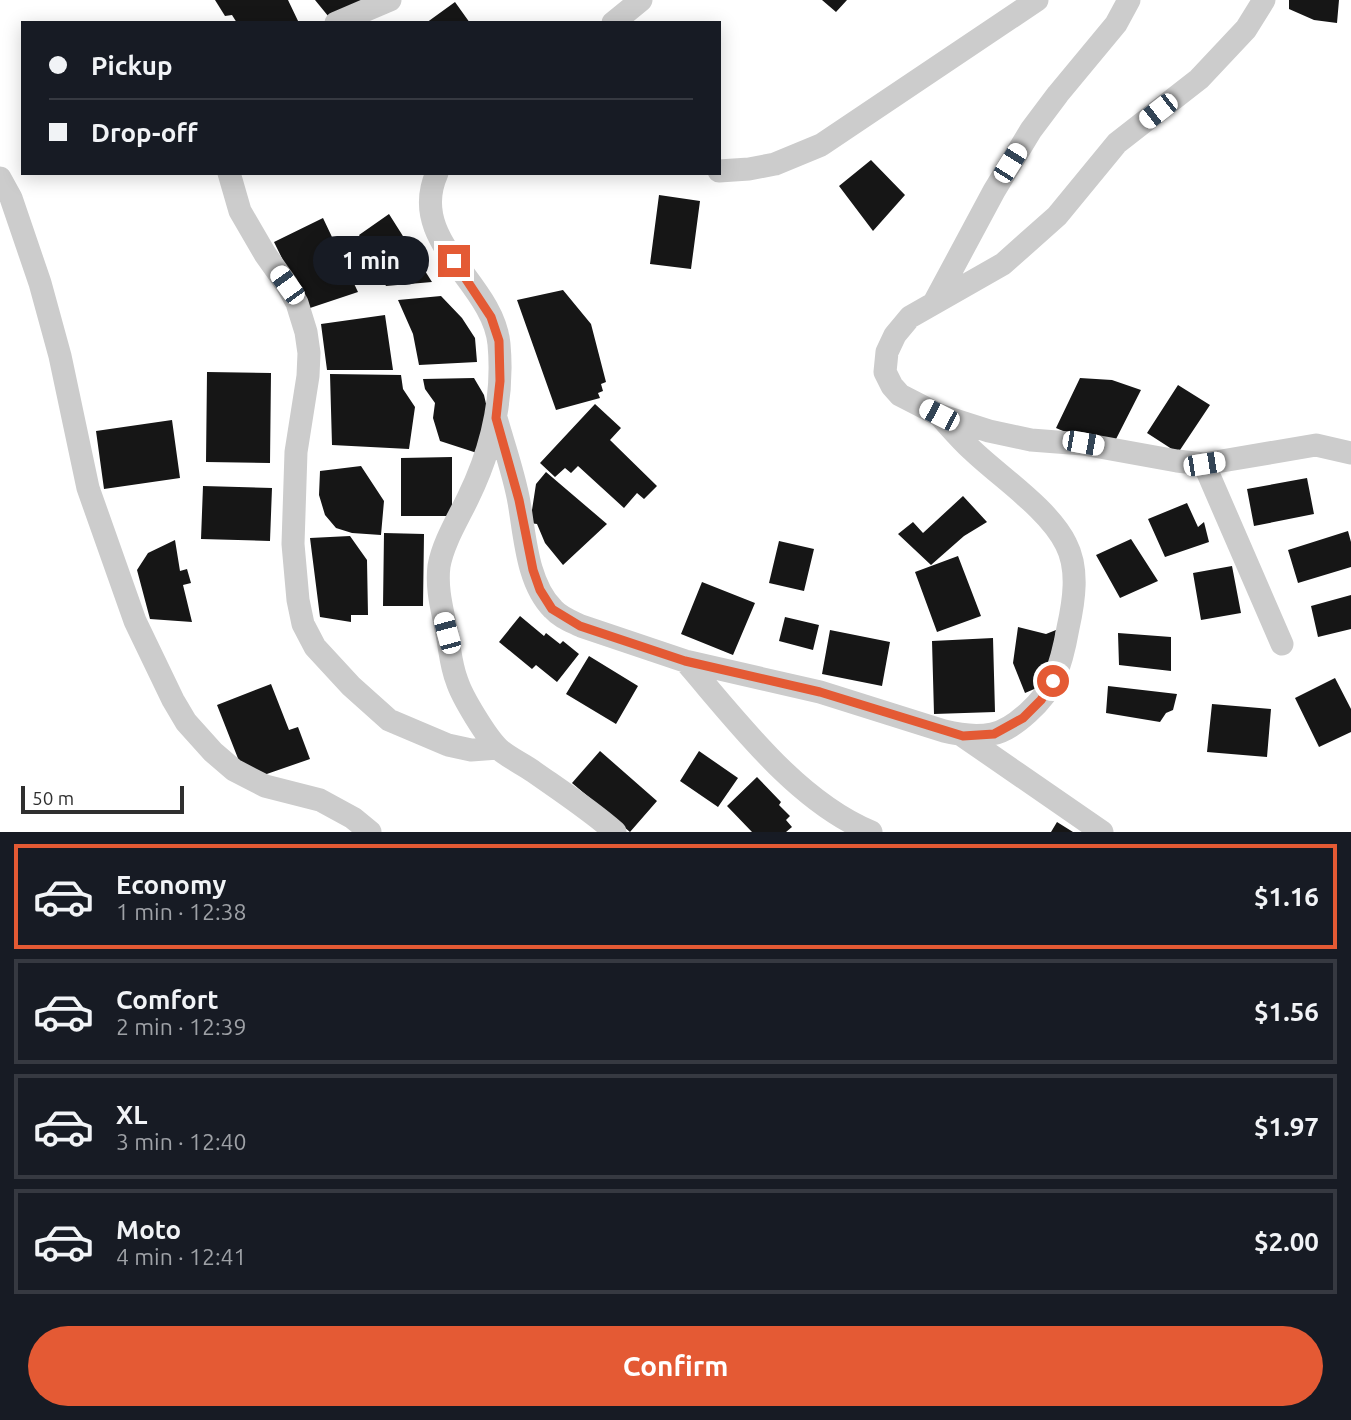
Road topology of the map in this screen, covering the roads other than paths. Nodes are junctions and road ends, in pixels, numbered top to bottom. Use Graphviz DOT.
graph roads {
  1 [pos="390,0"];
  2 [pos="640,0"];
  3 [pos="1037,0"];
  4 [pos="1129,0"];
  5 [pos="1265,0"];
  6 [pos="341,21"];
  7 [pos="615,21"];
  8 [pos="721,171"];
  9 [pos="230,175"];
  10 [pos="436,175"];
  11 [pos="0,178"];
  12 [pos="935,302"];
  13 [pos="939,415"];
  14 [pos="496,418"];
  15 [pos="1351,453"];
  16 [pos="1204,464"];
  17 [pos="1282,644"];
  18 [pos="685,661"];
  19 [pos="963,736"];
  20 [pos="498,748"];
  21 [pos="370,832"];
  22 [pos="615,832"];
  23 [pos="871,832"];
  24 [pos="1102,832"];
  1 -- 6 [label="street"];
  2 -- 7 [label="street"];
  3 -- 8 [label="street"];
  4 -- 12 [label="street"];
  5 -- 12 [label="street"];
  9 -- 20 [label="street"];
  10 -- 14 [label="street"];
  11 -- 21 [label="street"];
  12 -- 13 [label="street"];
  13 -- 16 [label="street"];
  13 -- 19 [label="street"];
  14 -- 18 [label="street"];
  14 -- 20 [label="street"];
  15 -- 16 [label="street"];
  16 -- 17 [label="street"];
  18 -- 19 [label="street"];
  18 -- 23 [label="street"];
  19 -- 24 [label="street"];
  20 -- 22 [label="street"];
}
